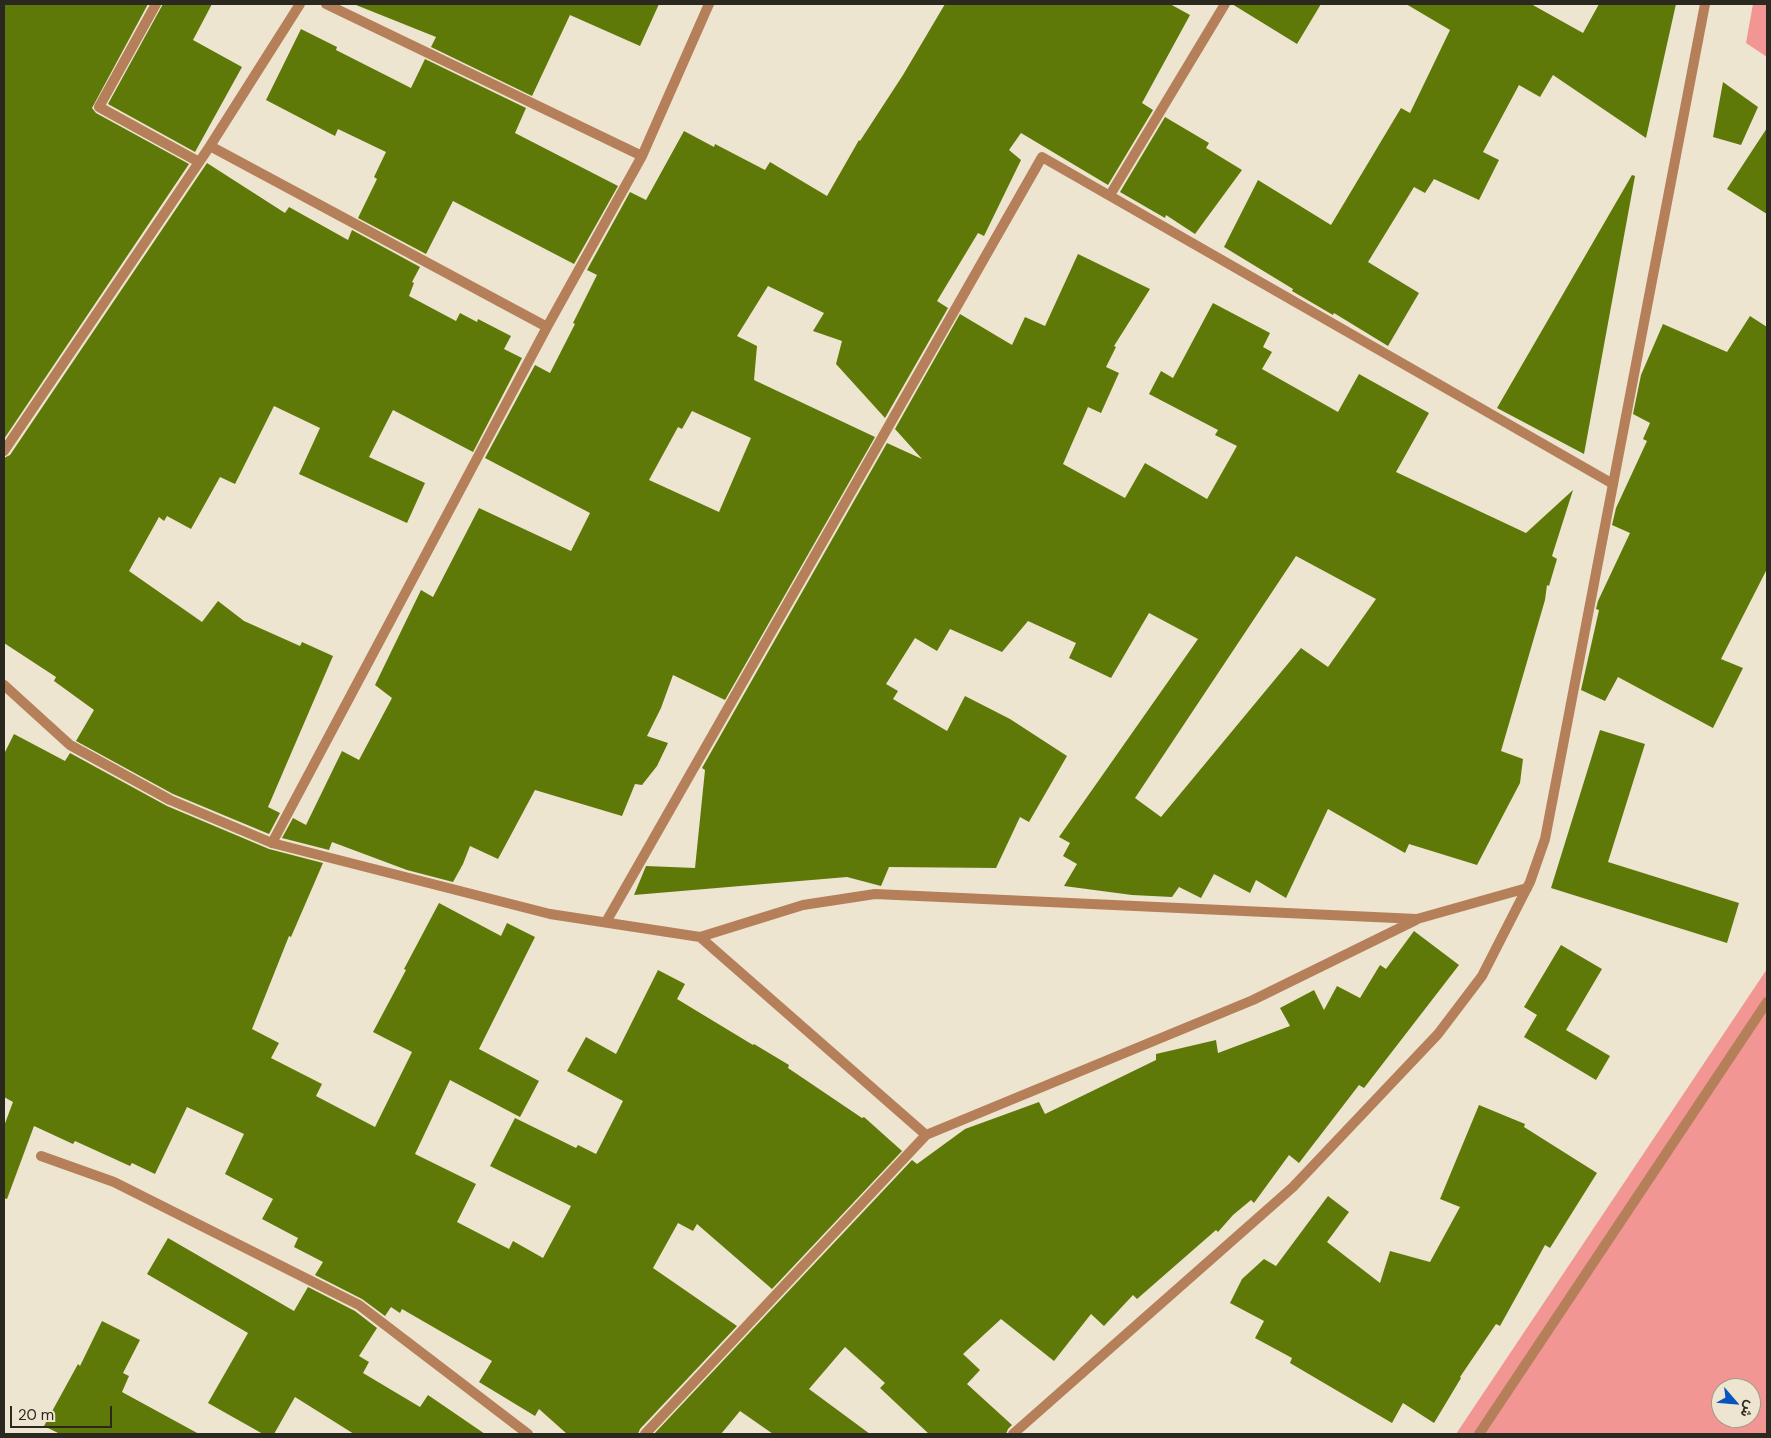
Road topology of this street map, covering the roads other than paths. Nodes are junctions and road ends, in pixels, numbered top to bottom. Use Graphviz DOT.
graph roads {
  1 [pos="156,4"];
  2 [pos="300,4"];
  3 [pos="326,4"];
  4 [pos="709,4"];
  5 [pos="1226,4"];
  6 [pos="1705,4"];
  7 [pos="210,146"];
  8 [pos="642,156"];
  9 [pos="199,162"];
  10 [pos="1110,195"];
  11 [pos="547,327"];
  12 [pos="4,451"];
  13 [pos="1613,484"];
  14 [pos="4,686"];
  15 [pos="272,843"];
  16 [pos="1527,888"];
  17 [pos="1416,919"];
  18 [pos="606,922"];
  19 [pos="700,936"];
  20 [pos="1767,1002"];
  21 [pos="926,1134"];
  22 [pos="41,1156"];
  23 [pos="528,1434"];
  24 [pos="645,1434"];
  25 [pos="1013,1434"];
  26 [pos="1480,1434"];
  1 -- 9 [label="street"];
  2 -- 7 [label="street"];
  3 -- 8 [label="street"];
  4 -- 8 [label="street"];
  5 -- 10 [label="street"];
  6 -- 13 [label="street"];
  7 -- 9 [label="street"];
  7 -- 11 [label="street"];
  8 -- 11 [label="street"];
  9 -- 12 [label="street"];
  10 -- 13 [label="street"];
  10 -- 18 [label="street"];
  11 -- 15 [label="street"];
  13 -- 16 [label="street"];
  14 -- 15 [label="street"];
  15 -- 18 [label="street"];
  16 -- 17 [label="street"];
  16 -- 25 [label="street"];
  17 -- 19 [label="street"];
  17 -- 21 [label="street"];
  18 -- 19 [label="street"];
  19 -- 21 [label="street"];
  20 -- 26 [label="street"];
  21 -- 24 [label="street"];
  22 -- 23 [label="street"];
}
